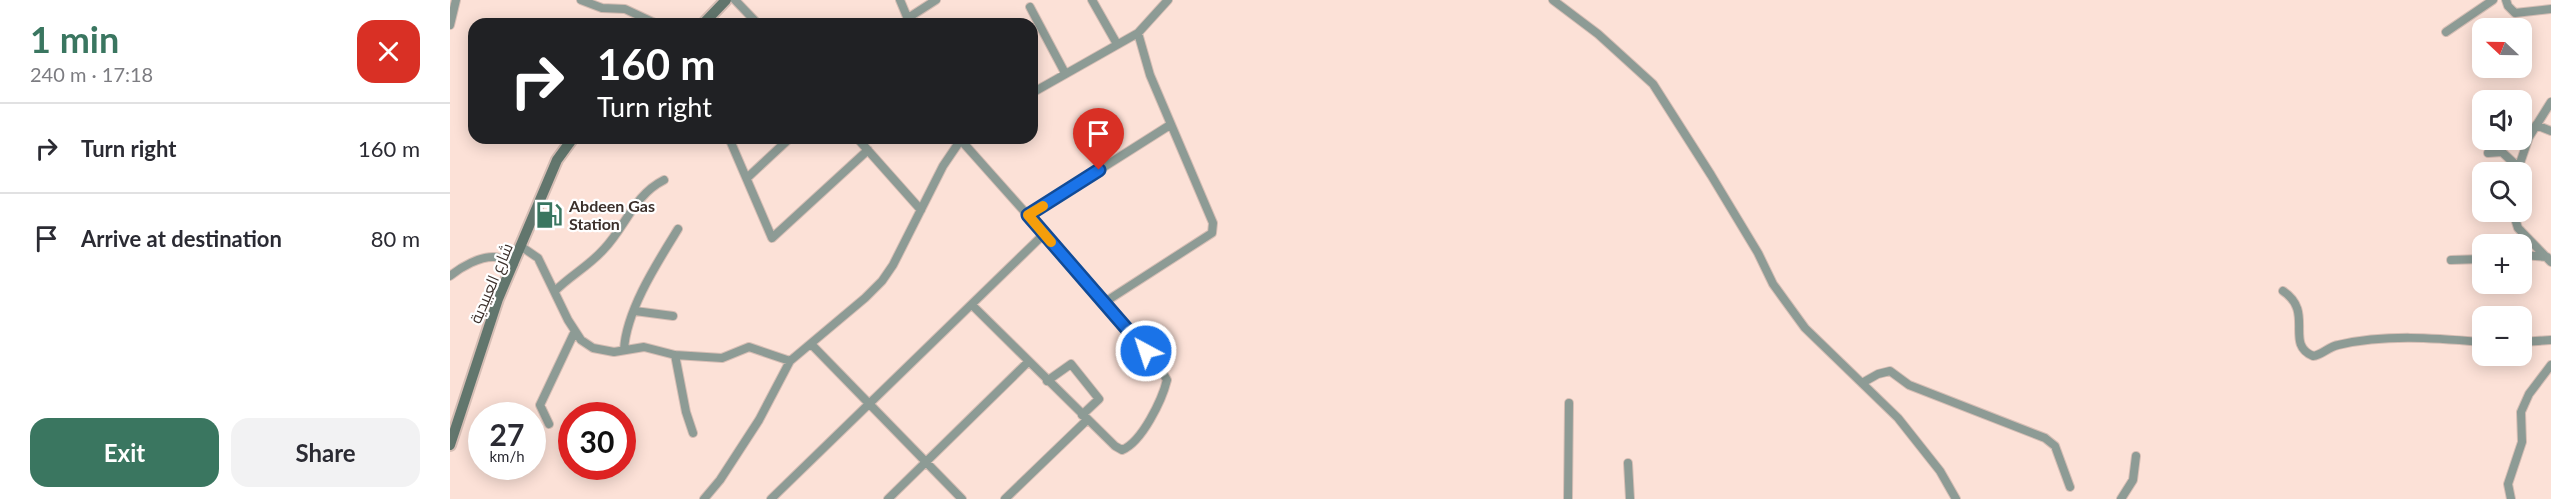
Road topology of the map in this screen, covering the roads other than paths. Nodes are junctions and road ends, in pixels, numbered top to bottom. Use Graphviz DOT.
graph roads {
  1 [pos="456,0"];
  2 [pos="581,0"];
  3 [pos="726,0"];
  4 [pos="735,0"];
  5 [pos="900,0"];
  6 [pos="936,0"];
  7 [pos="1092,0"];
  8 [pos="1154,0"];
  9 [pos="1168,0"];
  10 [pos="1553,0"];
  11 [pos="2493,0"];
  12 [pos="2506,0"];
  13 [pos="1030,7"];
  14 [pos="2551,9"];
  15 [pos="1160,10"];
  16 [pos="645,18"];
  17 [pos="709,18"];
  18 [pos="752,18"];
  19 [pos="908,18"];
  20 [pos="913,18"];
  21 [pos="1036,18"];
  22 [pos="1038,22"];
  23 [pos="450,25"];
  24 [pos="2446,32"];
  25 [pos="1138,33"];
  26 [pos="1117,44"];
  27 [pos="1065,73"];
  28 [pos="1038,89"];
  29 [pos="2551,102"];
  30 [pos="1170,125"];
  31 [pos="2536,125"];
  32 [pos="2551,131"];
  33 [pos="569,144"];
  34 [pos="732,144"];
  35 [pos="784,144"];
  36 [pos="862,144"];
  37 [pos="957,144"];
  38 [pos="966,144"];
  39 [pos="868,150"];
  40 [pos="2488,153"];
  41 [pos="2511,162"];
  42 [pos="2521,162"];
  43 [pos="747,178"];
  44 [pos="664,180"];
  45 [pos="921,210"];
  46 [pos="1028,215"];
  47 [pos="2516,222"];
  48 [pos="678,229"];
  49 [pos="1044,234"];
  50 [pos="522,248"];
  51 [pos="2532,257"];
  52 [pos="2472,259"];
  53 [pos="2451,260"];
  54 [pos="2549,260"];
  55 [pos="514,264"];
  56 [pos="450,276"];
  57 [pos="555,291"];
  58 [pos="2283,291"];
  59 [pos="1105,302"];
  60 [pos="972,304"];
  61 [pos="635,310"];
  62 [pos="673,316"];
  63 [pos="575,331"];
  64 [pos="2551,340"];
  65 [pos="2472,341"];
  66 [pos="2532,341"];
  67 [pos="811,344"];
  68 [pos="624,350"];
  69 [pos="675,355"];
  70 [pos="790,361"];
  71 [pos="1028,362"];
  72 [pos="2551,365"];
  73 [pos="1047,381"];
  74 [pos="1862,383"];
  75 [pos="1569,403"];
  76 [pos="868,405"];
  77 [pos="1085,418"];
  78 [pos="549,423"];
  79 [pos="693,433"];
  80 [pos="450,445"];
  81 [pos="2136,456"];
  82 [pos="927,461"];
  83 [pos="1628,463"];
  84 [pos="2070,487"];
  85 [pos="1011,493"];
  86 [pos="704,499"];
  87 [pos="771,499"];
  88 [pos="888,499"];
  89 [pos="962,499"];
  90 [pos="1005,499"];
  91 [pos="1019,499"];
  92 [pos="1568,499"];
  93 [pos="1630,499"];
  94 [pos="1956,499"];
  95 [pos="2121,499"];
  96 [pos="2511,499"];
  1 -- 23 [label="street"];
  2 -- 16 [label="street"];
  3 -- 17 [label="main road"];
  4 -- 18 [label="street"];
  5 -- 19 [label="street"];
  6 -- 20 [label="street"];
  7 -- 26 [label="street"];
  8 -- 15 [label="street"];
  9 -- 15 [label="street"];
  10 -- 74 [label="street"];
  11 -- 24 [label="street"];
  12 -- 14 [label="street"];
  13 -- 21 [label="street"];
  15 -- 25 [label="street"];
  22 -- 27 [label="street"];
  25 -- 26 [label="street"];
  25 -- 30 [label="street"];
  26 -- 27 [label="street"];
  27 -- 28 [label="street"];
  29 -- 31 [label="street"];
  30 -- 46 [label="street"];
  30 -- 59 [label="street"];
  31 -- 32 [label="street"];
  31 -- 42 [label="street"];
  33 -- 50 [label="main road, شارع العبيدية"];
  34 -- 43 [label="street"];
  35 -- 43 [label="street"];
  36 -- 39 [label="street"];
  37 -- 45 [label="street"];
  38 -- 46 [label="street"];
  39 -- 43 [label="street"];
  39 -- 45 [label="street"];
  40 -- 41 [label="street"];
  44 -- 57 [label="street"];
  45 -- 67 [label="street"];
  46 -- 49 [label="street"];
  47 -- 54 [label="street"];
  48 -- 61 [label="street"];
  49 -- 59 [label="street"];
  49 -- 60 [label="street"];
  50 -- 55 [label="main road, شارع العبيدية"];
  50 -- 57 [label="street"];
  51 -- 54 [label="street"];
  52 -- 53 [label="street"];
  55 -- 56 [label="street"];
  55 -- 80 [label="main road, شارع العبيدية"];
  57 -- 63 [label="street"];
  58 -- 65 [label="street"];
  59 -- 77 [label="street"];
  60 -- 71 [label="street"];
  60 -- 76 [label="street"];
  61 -- 62 [label="street"];
  61 -- 68 [label="street"];
  63 -- 68 [label="street"];
  63 -- 78 [label="street"];
  64 -- 66 [label="street"];
  67 -- 70 [label="street"];
  67 -- 76 [label="street"];
  68 -- 69 [label="street"];
  69 -- 70 [label="street"];
  69 -- 79 [label="street"];
  70 -- 86 [label="street"];
  71 -- 73 [label="street"];
  71 -- 82 [label="street"];
  72 -- 96 [label="street"];
  73 -- 77 [label="street"];
  73 -- 77 [label="street"];
  74 -- 84 [label="street"];
  74 -- 94 [label="street"];
  75 -- 92 [label="street"];
  76 -- 82 [label="street"];
  76 -- 87 [label="street"];
  77 -- 85 [label="street"];
  81 -- 95 [label="street"];
  82 -- 88 [label="street"];
  82 -- 89 [label="street"];
  83 -- 93 [label="street"];
  85 -- 90 [label="street"];
  85 -- 91 [label="street"];
}
